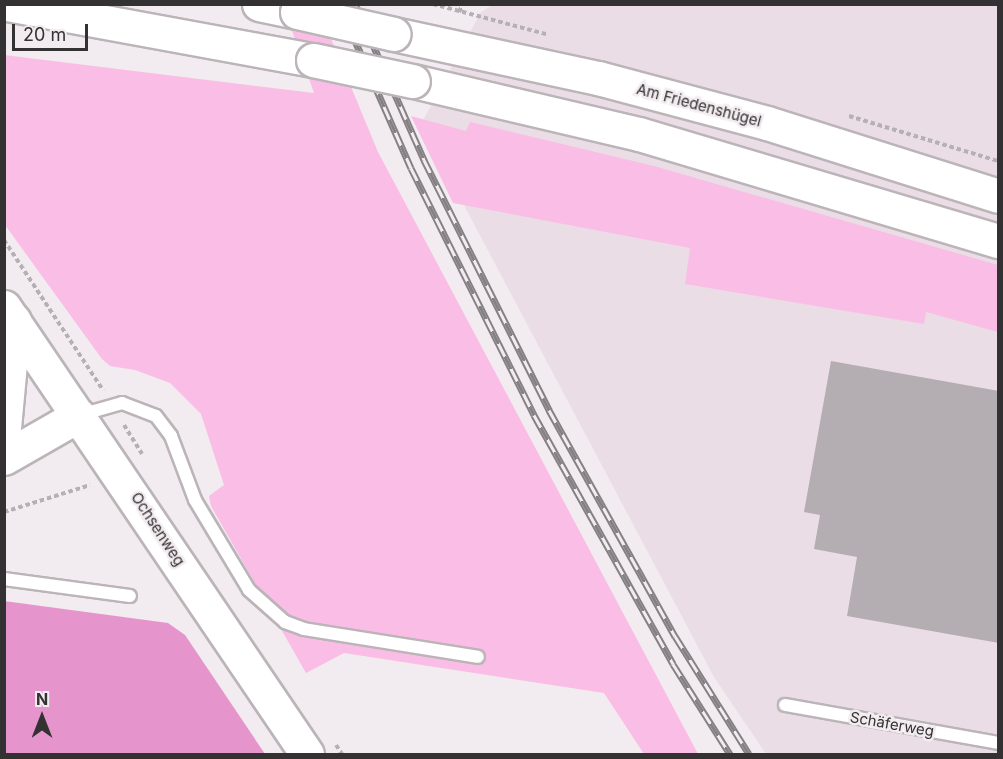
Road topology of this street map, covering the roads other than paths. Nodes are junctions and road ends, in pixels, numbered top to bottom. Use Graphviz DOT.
graph roads {
  1 [pos="7,4"];
  2 [pos="259,4"];
  3 [pos="999,196"];
  4 [pos="999,241"];
  5 [pos="9,314"];
  6 [pos="79,415"];
  7 [pos="4,428"];
  8 [pos="4,458"];
  9 [pos="4,579"];
  10 [pos="130,596"];
  11 [pos="478,657"];
  12 [pos="785,705"];
  13 [pos="999,743"];
  14 [pos="307,754"];
  1 -- 4 [label="main road, bridge"];
  2 -- 3 [label="main road, Am Friedenshügel, bridge"];
  5 -- 6 [label="main road, Ochsenweg"];
  5 -- 7 [label="main road"];
  6 -- 8 [label="main road"];
  6 -- 11 [label="lane"];
  6 -- 14 [label="main road, Ochsenweg"];
  9 -- 10 [label="lane"];
  12 -- 13 [label="lane, Schäferweg"];
}
